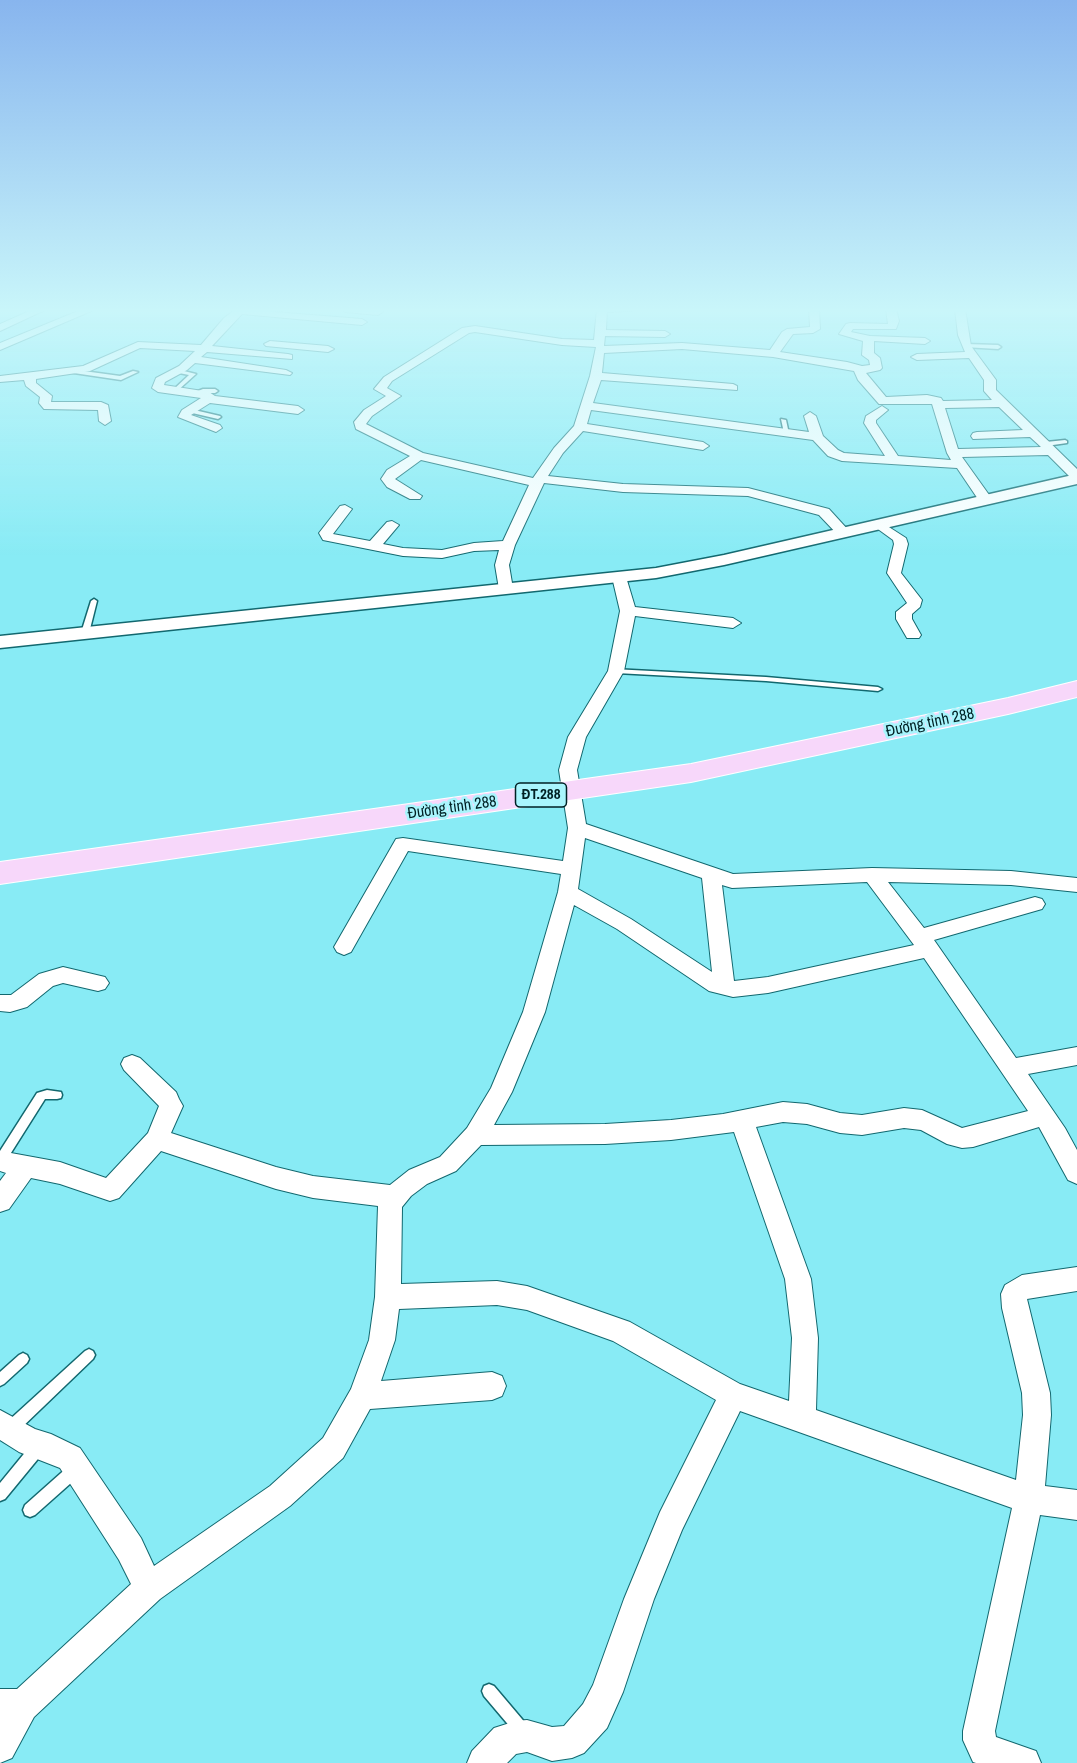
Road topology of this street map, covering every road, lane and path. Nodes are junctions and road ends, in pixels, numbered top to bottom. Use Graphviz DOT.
graph roads {
  1 [pos="40,391"];
  2 [pos="184,391"];
  3 [pos="385,391"];
  4 [pos="591,391"];
  5 [pos="874,391"];
  6 [pos="990,391"];
  7 [pos="212,395"];
  8 [pos="1002,403"];
  9 [pos="938,405"];
  10 [pos="586,406"];
  11 [pos="298,410"];
  12 [pos="882,410"];
  13 [pos="810,416"];
  14 [pos="783,420"];
  15 [pos="105,421"];
  16 [pos="217,422"];
  17 [pos="580,427"];
  18 [pos="787,433"];
  19 [pos="1035,433"];
  20 [pos="977,436"];
  21 [pos="817,437"];
  22 [pos="1065,442"];
  23 [pos="703,446"];
  24 [pos="1050,447"];
  25 [pos="418,456"];
  26 [pos="957,459"];
  27 [pos="895,461"];
  28 [pos="1077,477"];
  29 [pos="537,481"];
  30 [pos="415,496"];
  31 [pos="985,499"];
  32 [pos="345,509"];
  33 [pos="878,524"];
  34 [pos="392,525"];
  35 [pos="843,532"];
  36 [pos="508,545"];
  37 [pos="373,546"];
  38 [pos="619,577"];
  39 [pos="506,589"];
  40 [pos="94,601"];
  41 [pos="628,611"];
  42 [pos="733,623"];
  43 [pos="85,633"];
  44 [pos="913,634"];
  45 [pos="0,642"];
  46 [pos="616,671"];
  47 [pos="878,689"];
  48 [pos="1077,689"];
  49 [pos="569,791"];
  50 [pos="577,828"];
  51 [pos="0,873"];
  52 [pos="711,875"];
  53 [pos="872,875"];
  54 [pos="569,880"];
  55 [pos="1077,885"];
  56 [pos="1035,904"];
  57 [pos="924,943"];
  58 [pos="344,947"];
  59 [pos="98,984"];
  60 [pos="724,987"];
  61 [pos="0,1003"];
  62 [pos="1077,1056"];
  63 [pos="132,1064"];
  64 [pos="1011,1068"];
  65 [pos="57,1095"];
  66 [pos="1044,1116"];
  67 [pos="742,1120"];
  68 [pos="476,1135"];
  69 [pos="157,1139"];
  70 [pos="0,1161"];
  71 [pos="25,1166"];
  72 [pos="1077,1173"];
  73 [pos="395,1197"];
  74 [pos="0,1201"];
  75 [pos="1077,1279"];
  76 [pos="388,1297"];
  77 [pos="89,1355"];
  78 [pos="22,1359"];
  79 [pos="0,1380"];
  80 [pos="492,1386"];
  81 [pos="733,1395"];
  82 [pos="362,1396"];
  83 [pos="802,1420"];
  84 [pos="4,1427"];
  85 [pos="40,1444"];
  86 [pos="77,1468"];
  87 [pos="0,1494"];
  88 [pos="1029,1499"];
  89 [pos="1077,1505"];
  90 [pos="30,1510"];
  91 [pos="149,1588"];
  92 [pos="489,1691"];
  93 [pos="11,1705"];
  94 [pos="527,1736"];
  95 [pos="0,1746"];
  96 [pos="484,1763"];
  97 [pos="1024,1763"];
  1 -- 15 [label="street"];
  2 -- 7 [label="street"];
  3 -- 25 [label="street"];
  4 -- 10 [label="street"];
  5 -- 9 [label="street"];
  6 -- 8 [label="street"];
  7 -- 11 [label="street"];
  7 -- 16 [label="street"];
  8 -- 9 [label="street"];
  8 -- 19 [label="street"];
  9 -- 26 [label="street"];
  10 -- 17 [label="street"];
  10 -- 18 [label="street"];
  12 -- 27 [label="street"];
  13 -- 21 [label="street"];
  14 -- 18 [label="lane"];
  17 -- 23 [label="street"];
  17 -- 29 [label="street"];
  18 -- 21 [label="street"];
  19 -- 20 [label="street"];
  19 -- 24 [label="street"];
  21 -- 27 [label="street"];
  22 -- 24 [label="lane"];
  24 -- 26 [label="street"];
  24 -- 28 [label="street"];
  25 -- 29 [label="street"];
  25 -- 30 [label="street"];
  26 -- 27 [label="street"];
  26 -- 31 [label="street"];
  28 -- 31 [label="street"];
  29 -- 35 [label="street"];
  29 -- 36 [label="street"];
  31 -- 33 [label="street"];
  32 -- 37 [label="street"];
  33 -- 35 [label="street"];
  33 -- 44 [label="street"];
  34 -- 37 [label="street"];
  35 -- 38 [label="street"];
  36 -- 37 [label="street"];
  36 -- 39 [label="street"];
  38 -- 39 [label="street"];
  38 -- 41 [label="street"];
  39 -- 43 [label="street"];
  40 -- 43 [label="lane"];
  41 -- 42 [label="street"];
  41 -- 46 [label="street"];
  43 -- 45 [label="street"];
  46 -- 47 [label="lane"];
  46 -- 49 [label="street"];
  48 -- 49 [label="main road, Đường tỉnh 288 / ĐT.288"];
  49 -- 50 [label="street"];
  49 -- 51 [label="main road, Đường tỉnh 288 / ĐT.288"];
  50 -- 52 [label="street"];
  50 -- 54 [label="street"];
  52 -- 53 [label="street"];
  52 -- 60 [label="street"];
  53 -- 55 [label="street"];
  53 -- 57 [label="street"];
  54 -- 58 [label="street"];
  54 -- 60 [label="street"];
  54 -- 68 [label="street"];
  56 -- 57 [label="street"];
  57 -- 60 [label="street"];
  57 -- 64 [label="street"];
  59 -- 61 [label="street"];
  62 -- 64 [label="street"];
  63 -- 69 [label="street"];
  64 -- 66 [label="street"];
  65 -- 70 [label="lane"];
  66 -- 67 [label="street"];
  66 -- 72 [label="street"];
  67 -- 68 [label="street"];
  67 -- 83 [label="street"];
  68 -- 73 [label="street"];
  69 -- 71 [label="street"];
  69 -- 73 [label="street"];
  70 -- 71 [label="street"];
  71 -- 74 [label="street"];
  73 -- 76 [label="street"];
  75 -- 88 [label="street"];
  76 -- 81 [label="street"];
  76 -- 82 [label="street"];
  77 -- 84 [label="lane"];
  78 -- 79 [label="lane"];
  80 -- 82 [label="street"];
  81 -- 83 [label="street"];
  81 -- 94 [label="street"];
  82 -- 91 [label="street"];
  83 -- 88 [label="street"];
  84 -- 85 [label="street"];
  85 -- 86 [label="street"];
  85 -- 87 [label="lane"];
  86 -- 90 [label="lane"];
  86 -- 91 [label="street"];
  88 -- 89 [label="street"];
  88 -- 97 [label="street"];
  91 -- 93 [label="street"];
  92 -- 94 [label="lane"];
  93 -- 95 [label="street"];
  94 -- 96 [label="street"];
}
